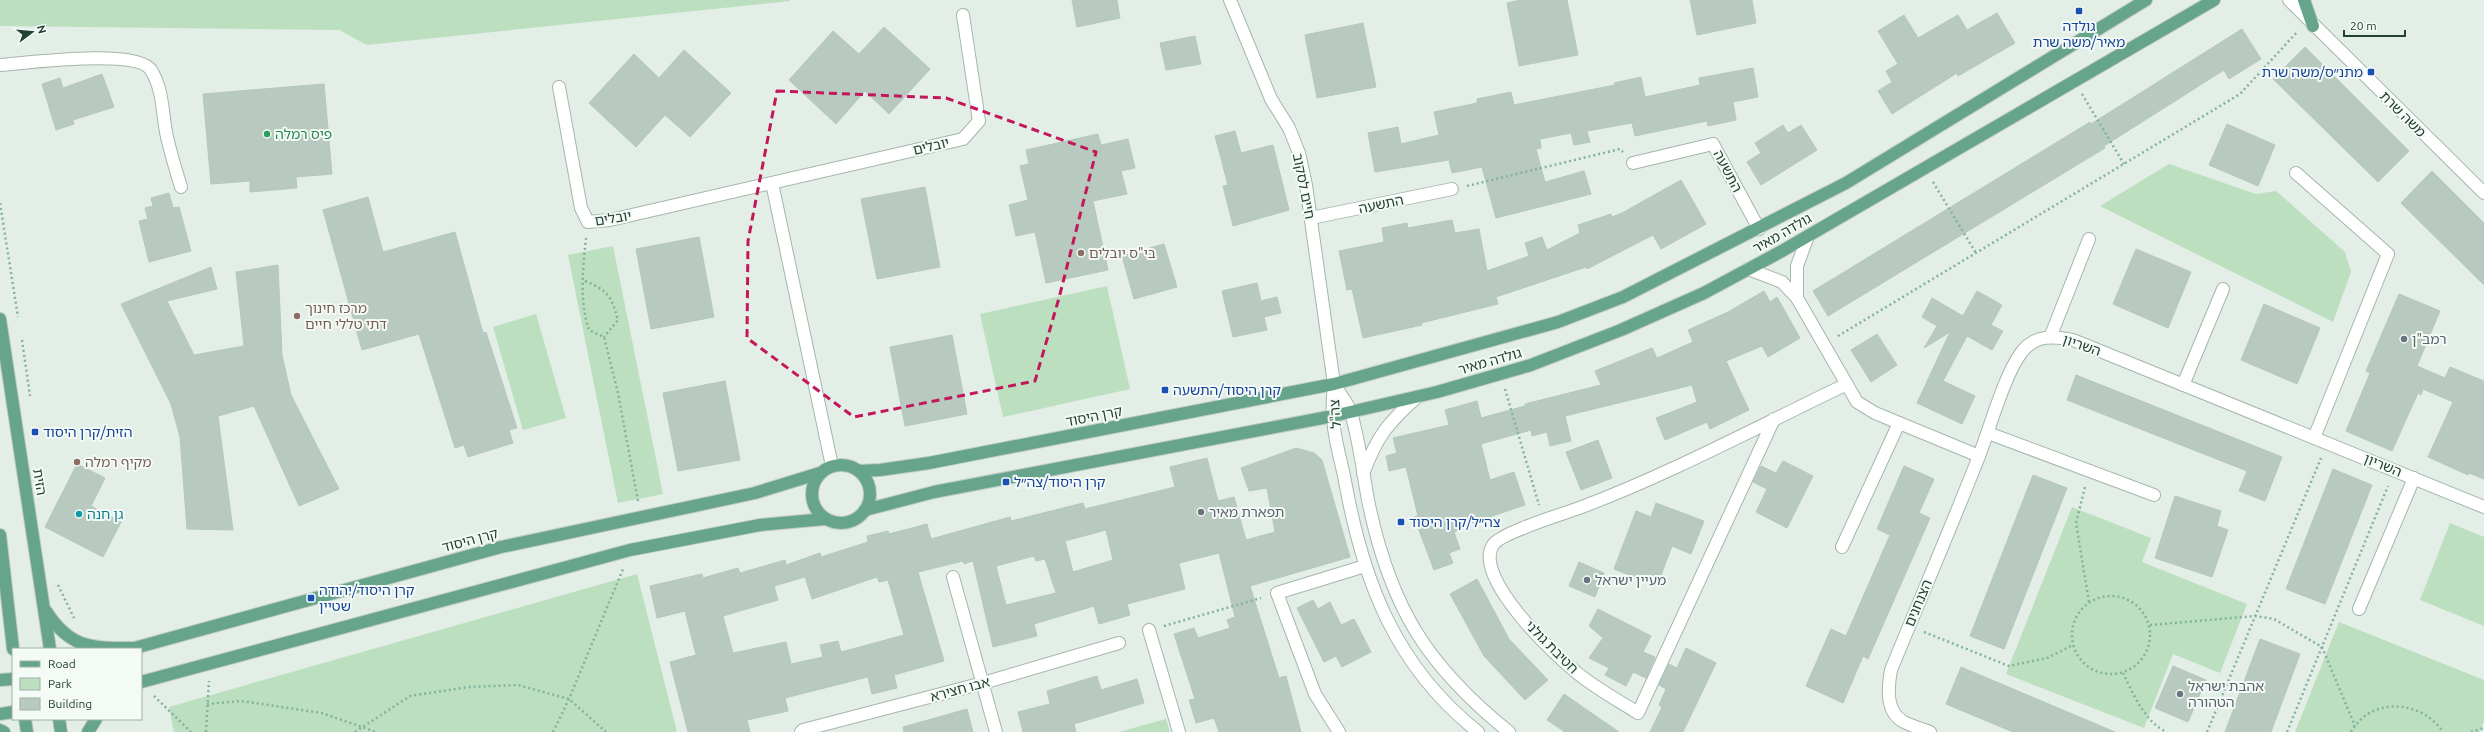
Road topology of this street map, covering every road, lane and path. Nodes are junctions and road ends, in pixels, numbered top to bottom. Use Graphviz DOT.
graph roads {
  1 [pos="1230,0"];
  2 [pos="2146,0"];
  3 [pos="2214,0"];
  4 [pos="2289,0"];
  5 [pos="2304,0"];
  6 [pos="963,15"];
  7 [pos="2310,23"];
  8 [pos="0,64"];
  9 [pos="2074,80"];
  10 [pos="559,87"];
  11 [pos="1633,163"];
  12 [pos="2124,164"];
  13 [pos="1924,168"];
  14 [pos="2296,173"];
  15 [pos="772,183"];
  16 [pos="181,187"];
  17 [pos="1452,189"];
  18 [pos="2484,193"];
  19 [pos="1311,218"];
  20 [pos="588,222"];
  21 [pos="1759,229"];
  22 [pos="1808,236"];
  23 [pos="2089,239"];
  24 [pos="1976,253"];
  25 [pos="1748,269"];
  26 [pos="585,281"];
  27 [pos="2223,289"];
  28 [pos="1797,298"];
  29 [pos="0,319"];
  30 [pos="2051,335"];
  31 [pos="604,337"];
  32 [pos="1823,345"];
  33 [pos="1501,374"];
  34 [pos="1334,384"];
  35 [pos="1845,385"];
  36 [pos="2183,385"];
  37 [pos="1417,396"];
  38 [pos="1351,412"];
  39 [pos="1333,416"];
  40 [pos="1774,419"];
  41 [pos="1898,423"];
  42 [pos="1988,433"];
  43 [pos="2314,438"];
  44 [pos="2327,443"];
  45 [pos="1979,456"];
  46 [pos="832,466"];
  47 [pos="2394,470"];
  48 [pos="859,471"];
  49 [pos="2090,471"];
  50 [pos="820,473"];
  51 [pos="1363,475"];
  52 [pos="2414,478"];
  53 [pos="2154,495"];
  54 [pos="2484,507"];
  55 [pos="865,510"];
  56 [pos="641,516"];
  57 [pos="825,519"];
  58 [pos="1543,521"];
  59 [pos="0,535"];
  60 [pos="1842,547"];
  61 [pos="630,550"];
  62 [pos="1365,566"];
  63 [pos="953,577"];
  64 [pos="1277,593"];
  65 [pos="2089,602"];
  66 [pos="44,608"];
  67 [pos="2359,609"];
  68 [pos="2255,616"];
  69 [pos="2150,625"];
  70 [pos="1909,626"];
  71 [pos="1149,630"];
  72 [pos="1119,643"];
  73 [pos="2073,645"];
  74 [pos="2322,647"];
  75 [pos="13,648"];
  76 [pos="50,648"];
  77 [pos="98,648"];
  78 [pos="136,648"];
  79 [pos="211,663"];
  80 [pos="2123,673"];
  81 [pos="12,679"];
  82 [pos="0,680"];
  83 [pos="142,682"];
  84 [pos="984,683"];
  85 [pos="152,694"];
  86 [pos="569,699"];
  87 [pos="207,704"];
  88 [pos="12,712"];
  89 [pos="0,714"];
  90 [pos="24,720"];
  91 [pos="59,720"];
  92 [pos="95,720"];
  93 [pos="2355,726"];
  94 [pos="363,727"];
  95 [pos="2484,728"];
  96 [pos="0,730"];
  97 [pos="4,732"];
  98 [pos="27,732"];
  99 [pos="61,732"];
  100 [pos="88,732"];
  101 [pos="191,732"];
  102 [pos="206,732"];
  103 [pos="355,732"];
  104 [pos="376,732"];
  105 [pos="553,732"];
  106 [pos="606,732"];
  107 [pos="801,732"];
  108 [pos="996,732"];
  109 [pos="1179,732"];
  110 [pos="1339,732"];
  111 [pos="1478,732"];
  112 [pos="1509,732"];
  113 [pos="1930,732"];
  114 [pos="2167,732"];
  115 [pos="2207,732"];
  116 [pos="2287,732"];
  117 [pos="2351,732"];
  118 [pos="2443,732"];
  119 [pos="2471,732"];
  1 -- 19 [label="street, חיים לסקוב"];
  2 -- 21 [label="main road, גולדה מאיר"];
  3 -- 9 [label="main road, גולדה מאיר"];
  4 -- 7 [label="street, משה שרת"];
  5 -- 7 [label="main road"];
  6 -- 15 [label="street, יובלים"];
  7 -- 12 [label="path"];
  7 -- 18 [label="street, משה שרת"];
  8 -- 16 [label="street"];
  9 -- 12 [label="path"];
  9 -- 13 [label="main road, גולדה מאיר"];
  10 -- 20 [label="street, יובלים"];
  11 -- 17 [label="path"];
  11 -- 21 [label="street, התשעה"];
  12 -- 24 [label="path"];
  13 -- 22 [label="main road, גולדה מאיר"];
  13 -- 24 [label="path"];
  14 -- 43 [label="street"];
  15 -- 20 [label="street, יובלים"];
  15 -- 46 [label="street"];
  17 -- 19 [label="street, התשעה"];
  19 -- 34 [label="street, חיים לסקוב"];
  20 -- 26 [label="path"];
  21 -- 34 [label="main road, גולדה מאיר"];
  22 -- 25 [label="main road, גולדה מאיר"];
  22 -- 28 [label="street"];
  23 -- 30 [label="street"];
  24 -- 32 [label="path"];
  25 -- 28 [label="street"];
  25 -- 33 [label="main road, גולדה מאיר"];
  26 -- 31 [label="path"];
  26 -- 31 [label="path"];
  27 -- 36 [label="street"];
  28 -- 32 [label="street"];
  29 -- 66 [label="main road, הזית"];
  30 -- 36 [label="street, השריון"];
  30 -- 42 [label="street, השריון"];
  31 -- 56 [label="path"];
  32 -- 35 [label="street"];
  33 -- 37 [label="main road, גולדה מאיר"];
  33 -- 58 [label="path"];
  34 -- 38 [label="street, צה\"ל"];
  34 -- 39 [label="street, צה\"ל"];
  34 -- 48 [label="main road, קרן היסוד"];
  35 -- 40 [label="street, חטיבת גולני"];
  35 -- 41 [label="street"];
  36 -- 43 [label="street, השריון"];
  37 -- 38 [label="main road, גולדה מאיר"];
  37 -- 51 [label="street"];
  38 -- 39 [label="main road, גולדה מאיר"];
  38 -- 51 [label="street, צה\"ל"];
  39 -- 55 [label="main road"];
  39 -- 62 [label="street, צה\"ל"];
  40 -- 58 [label="street, חטיבת גולני"];
  40 -- 58 [label="street, חטיבת גולני"];
  41 -- 45 [label="street"];
  41 -- 60 [label="street"];
  42 -- 45 [label="street, השריון"];
  42 -- 49 [label="street"];
  43 -- 44 [label="street, השריון"];
  44 -- 47 [label="street, השריון"];
  44 -- 68 [label="path"];
  45 -- 70 [label="street, הצנחנים"];
  46 -- 48 [label="main road"];
  46 -- 50 [label="main road"];
  47 -- 52 [label="street, השריון"];
  47 -- 74 [label="path"];
  48 -- 55 [label="main road"];
  49 -- 53 [label="street"];
  49 -- 65 [label="path"];
  50 -- 56 [label="main road, קרן היסוד"];
  50 -- 57 [label="main road"];
  51 -- 112 [label="street, צה\"ל"];
  52 -- 54 [label="street, השריון"];
  52 -- 67 [label="street"];
  55 -- 57 [label="main road"];
  56 -- 78 [label="main road, קרן היסוד"];
  57 -- 61 [label="main road"];
  59 -- 75 [label="main road"];
  61 -- 79 [label="main road"];
  61 -- 86 [label="path"];
  62 -- 64 [label="street"];
  62 -- 111 [label="street, צה\"ל"];
  63 -- 84 [label="street"];
  64 -- 71 [label="path"];
  64 -- 110 [label="street"];
  65 -- 69 [label="path"];
  65 -- 73 [label="path"];
  66 -- 76 [label="main road, הזית"];
  66 -- 77 [label="main road, קרן היסוד"];
  68 -- 69 [label="path"];
  68 -- 74 [label="path"];
  68 -- 115 [label="path"];
  69 -- 80 [label="path"];
  70 -- 73 [label="path"];
  70 -- 113 [label="street, הצנחנים"];
  71 -- 109 [label="street"];
  72 -- 84 [label="street, אבו חצירא"];
  73 -- 80 [label="path"];
  74 -- 93 [label="path"];
  74 -- 116 [label="path"];
  79 -- 83 [label="main road"];
  79 -- 87 [label="path"];
  80 -- 114 [label="path"];
  81 -- 82 [label="main road"];
  84 -- 107 [label="street, אבו חצירא"];
  84 -- 108 [label="street"];
  85 -- 101 [label="path"];
  86 -- 94 [label="path"];
  86 -- 105 [label="path"];
  86 -- 106 [label="path"];
  87 -- 94 [label="path"];
  87 -- 102 [label="path"];
  88 -- 89 [label="main road"];
  90 -- 98 [label="main road"];
  91 -- 99 [label="main road"];
  92 -- 100 [label="main road"];
  93 -- 117 [label="path"];
  93 -- 118 [label="path"];
  94 -- 103 [label="path"];
  94 -- 104 [label="path"];
  95 -- 119 [label="path"];
  96 -- 97 [label="main road"];
}
